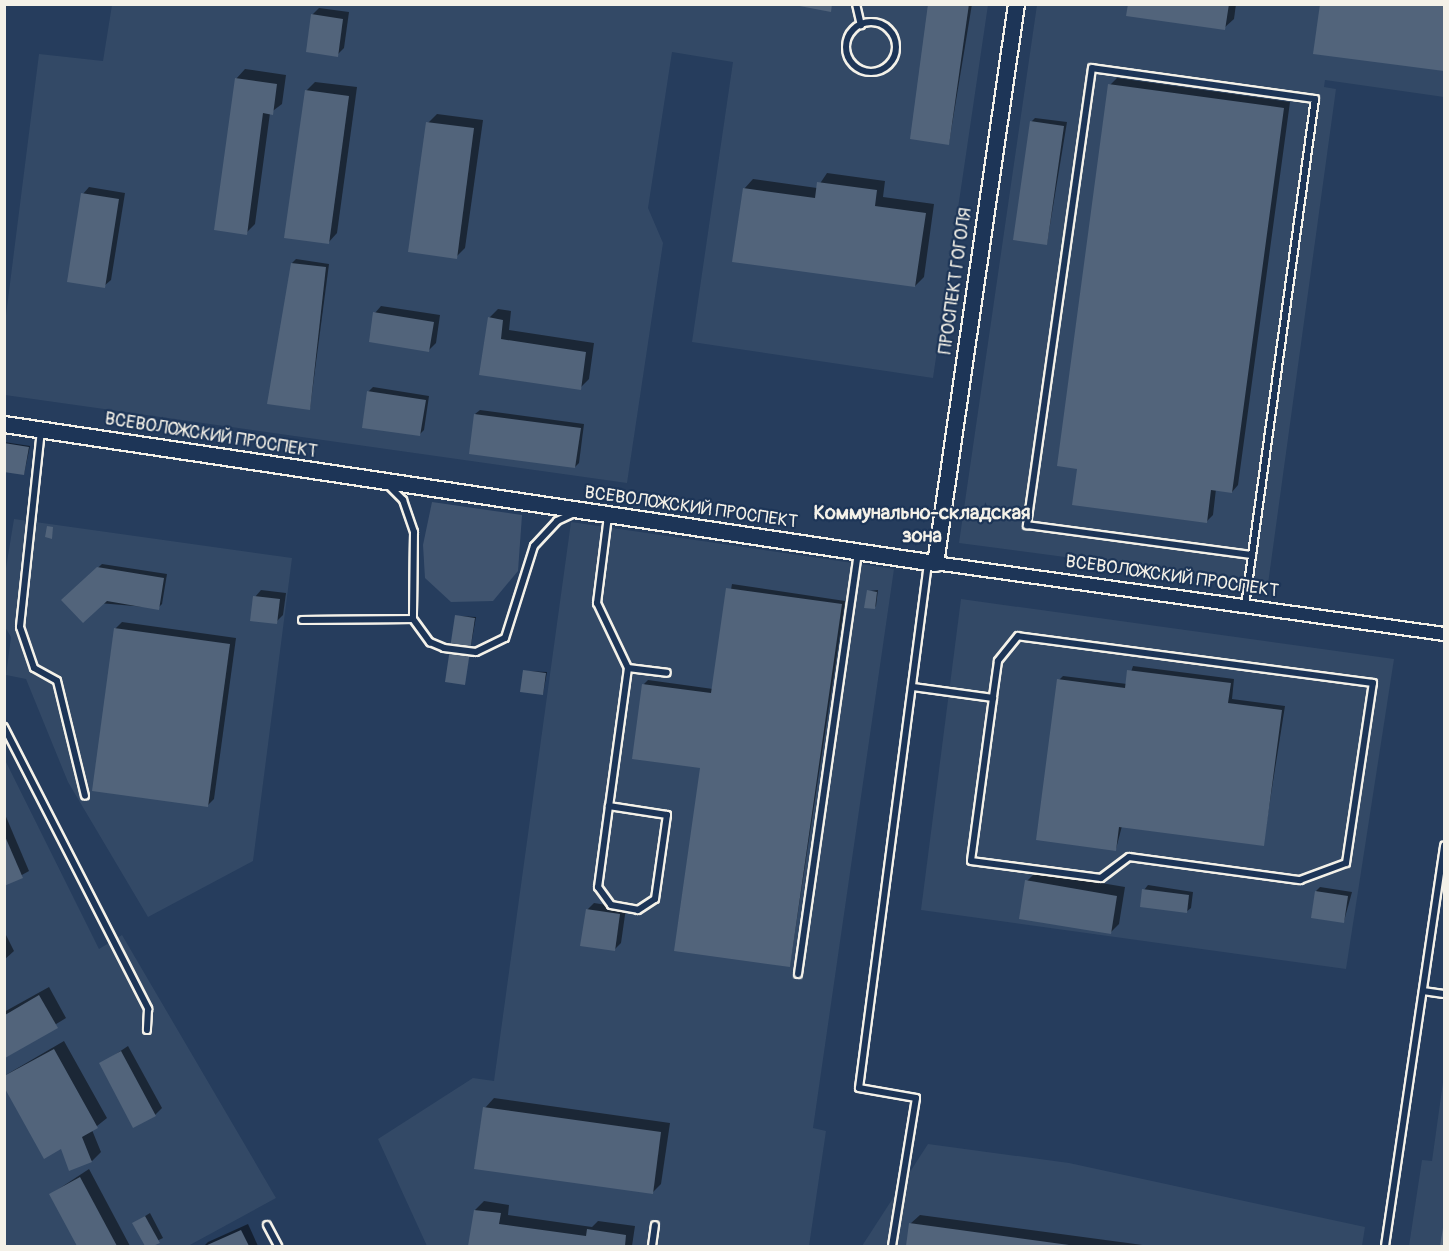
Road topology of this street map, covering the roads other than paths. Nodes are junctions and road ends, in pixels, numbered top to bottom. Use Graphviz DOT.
graph roads {
  1 [pos="856,4"];
  2 [pos="1016,4"];
  3 [pos="861,25"];
  4 [pos="4,424"];
  5 [pos="41,430"];
  6 [pos="387,483"];
  7 [pos="578,511"];
  8 [pos="608,516"];
  9 [pos="858,552"];
  10 [pos="1252,555"];
  11 [pos="932,563"];
  12 [pos="1245,607"];
  13 [pos="413,619"];
  14 [pos="302,620"];
  15 [pos="1444,634"];
  16 [pos="628,668"];
  17 [pos="667,673"];
  18 [pos="914,687"];
  19 [pos="993,698"];
  20 [pos="4,728"];
  21 [pos="85,796"];
  22 [pos="609,806"];
  23 [pos="1444,845"];
  24 [pos="798,974"];
  25 [pos="1423,991"];
  26 [pos="1444,994"];
  27 [pos="147,1030"];
  28 [pos="267,1225"];
  29 [pos="655,1225"];
  30 [pos="278,1246"];
  31 [pos="652,1246"];
  32 [pos="892,1246"];
  33 [pos="1385,1246"];
  1 -- 3 [label="lane"];
  2 -- 11 [label="street, ПРОСПЕКТ ГОГОЛЯ"];
  3 -- 3 [label="lane"];
  4 -- 5 [label="street, ВСЕВОЛОЖСКИЙ ПРОСПЕКТ"];
  5 -- 6 [label="street, ВСЕВОЛОЖСКИЙ ПРОСПЕКТ"];
  5 -- 21 [label="lane"];
  6 -- 7 [label="street, ВСЕВОЛОЖСКИЙ ПРОСПЕКТ"];
  6 -- 13 [label="lane"];
  7 -- 8 [label="street, ВСЕВОЛОЖСКИЙ ПРОСПЕКТ"];
  7 -- 13 [label="lane"];
  8 -- 9 [label="street, ВСЕВОЛОЖСКИЙ ПРОСПЕКТ"];
  8 -- 16 [label="lane"];
  9 -- 11 [label="street, ВСЕВОЛОЖСКИЙ ПРОСПЕКТ"];
  9 -- 24 [label="lane"];
  10 -- 10 [label="lane"];
  10 -- 12 [label="lane"];
  11 -- 12 [label="street, ВСЕВОЛОЖСКИЙ ПРОСПЕКТ"];
  11 -- 18 [label="lane"];
  12 -- 15 [label="street, ВСЕВОЛОЖСКИЙ ПРОСПЕКТ"];
  13 -- 14 [label="lane"];
  16 -- 17 [label="lane"];
  16 -- 22 [label="lane"];
  18 -- 19 [label="lane"];
  18 -- 32 [label="lane"];
  19 -- 19 [label="lane"];
  20 -- 27 [label="lane"];
  22 -- 22 [label="lane"];
  23 -- 25 [label="lane"];
  25 -- 26 [label="lane"];
  25 -- 33 [label="lane"];
  28 -- 30 [label="lane"];
  29 -- 31 [label="lane"];
}
